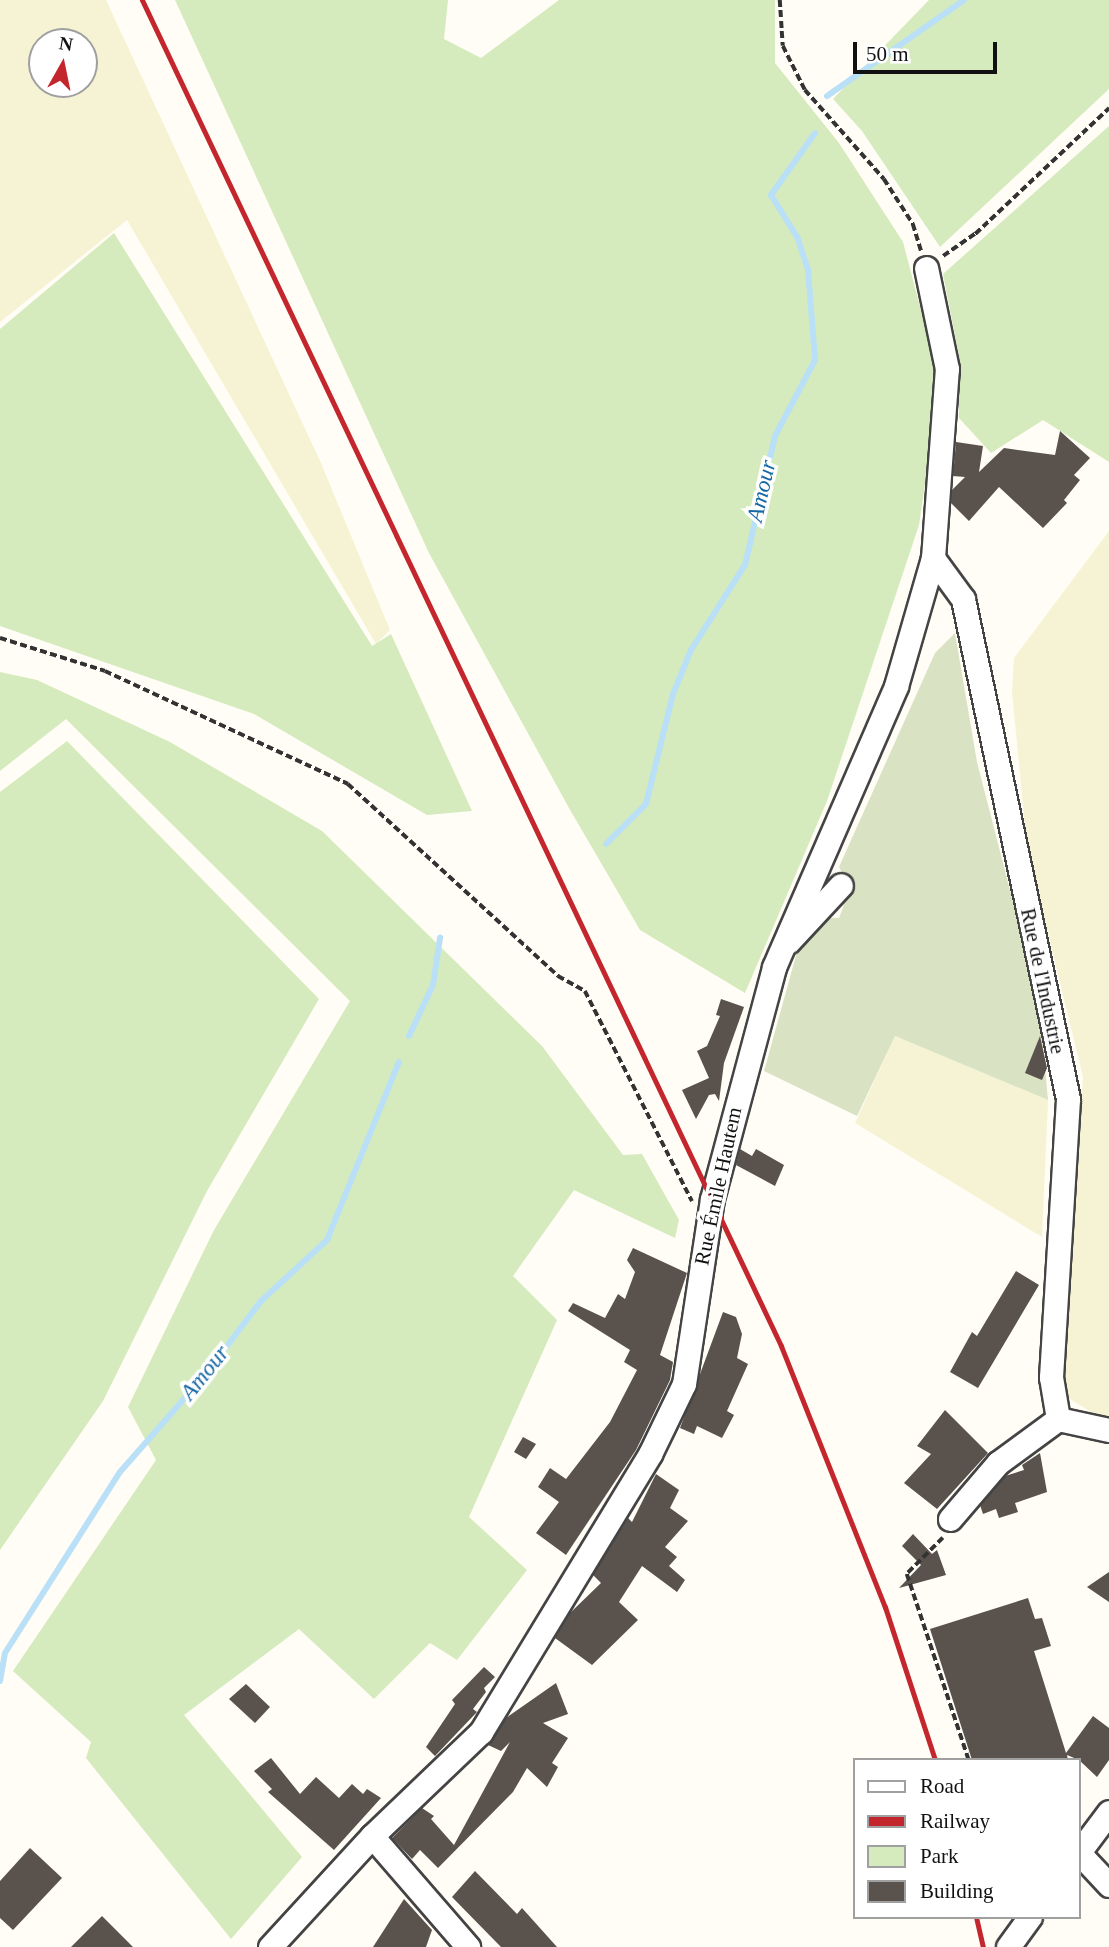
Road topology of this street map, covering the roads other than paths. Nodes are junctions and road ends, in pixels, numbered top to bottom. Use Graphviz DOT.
graph roads {
  1 [pos="926,268"];
  2 [pos="933,558"];
  3 [pos="841,885"];
  4 [pos="782,948"];
  5 [pos="1058,1419"];
  6 [pos="1109,1430"];
  7 [pos="950,1519"];
  8 [pos="1109,1812"];
  9 [pos="372,1836"];
  10 [pos="1081,1849"];
  11 [pos="1081,1854"];
  12 [pos="1109,1885"];
  13 [pos="1029,1919"];
  14 [pos="458,1943"];
  15 [pos="270,1947"];
  16 [pos="1008,1947"];
  1 -- 2 [label="street, Rue Émile Hautem"];
  2 -- 4 [label="street, Rue Émile Hautem"];
  2 -- 5 [label="street, Rue de l'Industrie"];
  3 -- 4 [label="street"];
  4 -- 9 [label="street, Rue Émile Hautem"];
  5 -- 6 [label="street"];
  5 -- 7 [label="street"];
  8 -- 10 [label="street"];
  9 -- 14 [label="street"];
  9 -- 15 [label="street, Rue Émile Hautem"];
  11 -- 12 [label="street"];
  13 -- 16 [label="street"];
}
